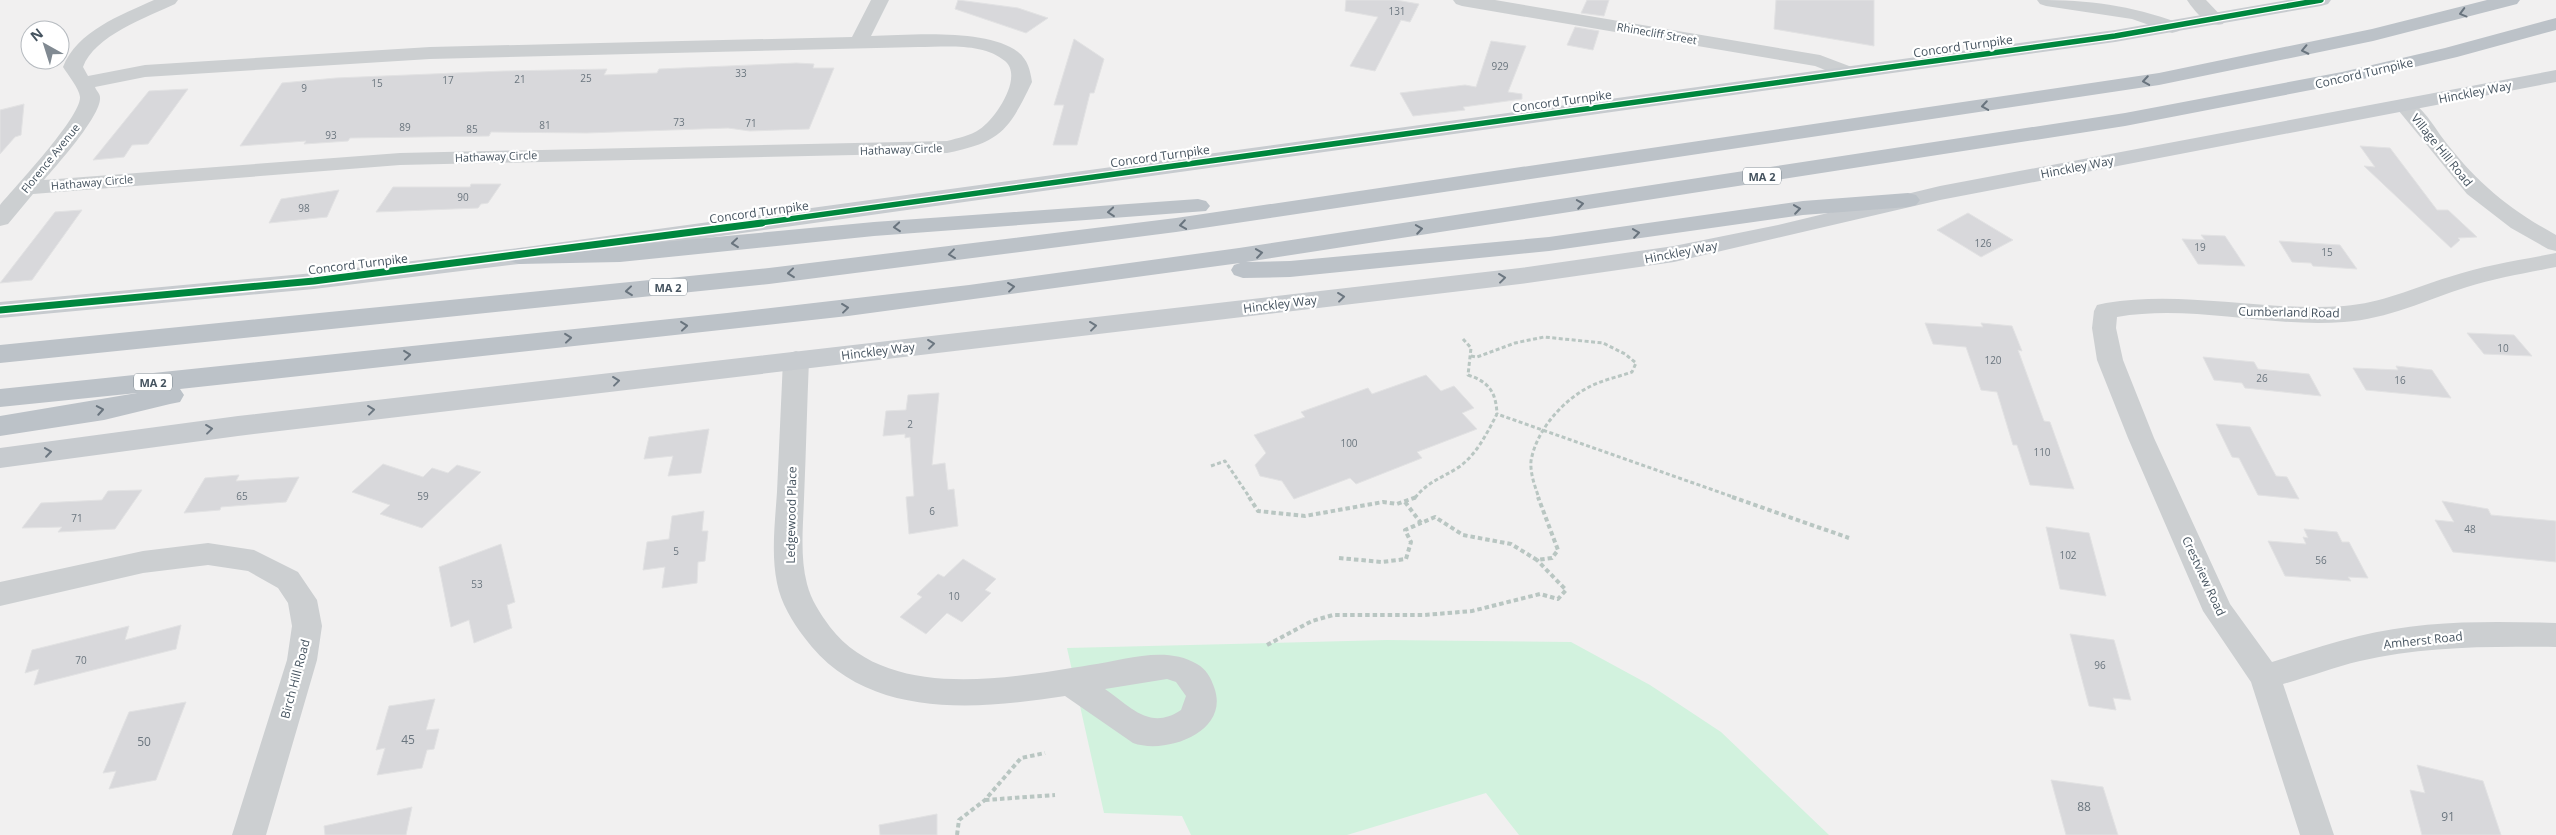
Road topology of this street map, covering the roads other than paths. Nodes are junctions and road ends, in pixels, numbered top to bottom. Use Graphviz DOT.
graph roads {
  1 [pos="169,0"];
  2 [pos="880,0"];
  3 [pos="1462,0"];
  4 [pos="2046,0"];
  5 [pos="2196,0"];
  6 [pos="2321,0"];
  7 [pos="2510,0"];
  8 [pos="2216,20"];
  9 [pos="2556,24"];
  10 [pos="2172,27"];
  11 [pos="859,42"];
  12 [pos="1850,73"];
  13 [pos="2554,79"];
  14 [pos="83,83"];
  15 [pos="2404,105"];
  16 [pos="27,188"];
  17 [pos="1908,200"];
  18 [pos="1335,203"];
  19 [pos="0,219"];
  20 [pos="2556,244"];
  21 [pos="518,256"];
  22 [pos="2556,260"];
  23 [pos="1099,276"];
  24 [pos="0,310"];
  25 [pos="2106,311"];
  26 [pos="0,354"];
  27 [pos="796,360"];
  28 [pos="306,366"];
  29 [pos="0,398"];
  30 [pos="0,426"];
  31 [pos="0,458"];
  32 [pos="0,594"];
  33 [pos="2556,635"];
  34 [pos="2265,677"];
  35 [pos="1069,681"];
  36 [pos="249,835"];
  37 [pos="2317,835"];
  1 -- 14 [label="street, Florence Avenue"];
  2 -- 11 [label="street"];
  3 -- 12 [label="street, Rhinecliff Street"];
  4 -- 10 [label="street"];
  5 -- 8 [label="street"];
  6 -- 8 [label="main road, Concord Turnpike"];
  7 -- 18 [label="highway, MA 2, one-way"];
  8 -- 10 [label="main road, Concord Turnpike"];
  23 -- 9 [label="highway, Concord Turnpike / MA 2, one-way"];
  10 -- 12 [label="main road, Concord Turnpike"];
  11 -- 14 [label="street, Hathaway Circle"];
  11 -- 16 [label="street, Hathaway Circle"];
  12 -- 21 [label="main road, Concord Turnpike"];
  13 -- 15 [label="main road, Hinckley Way"];
  14 -- 16 [label="street, Florence Avenue"];
  15 -- 17 [label="main road, Hinckley Way"];
  15 -- 20 [label="street, Village Hill Road"];
  16 -- 19 [label="street, Florence Avenue"];
  23 -- 17 [label="highway, one-way"];
  27 -- 17 [label="main road, Hinckley Way, one-way"];
  18 -- 21 [label="highway, one-way"];
  18 -- 26 [label="highway, MA 2, one-way"];
  21 -- 24 [label="main road, Concord Turnpike"];
  22 -- 25 [label="street, Cumberland Road"];
  28 -- 23 [label="highway, Concord Turnpike / MA 2, one-way"];
  25 -- 34 [label="street, Crestview Road"];
  31 -- 27 [label="main road, one-way"];
  27 -- 35 [label="street, Ledgewood Place"];
  28 -- 29 [label="highway, Concord Turnpike / MA 2"];
  30 -- 28 [label="highway, one-way"];
  32 -- 36 [label="street, Birch Hill Road"];
  33 -- 34 [label="street, Amherst Road"];
  34 -- 37 [label="street, Crestview Road"];
}
